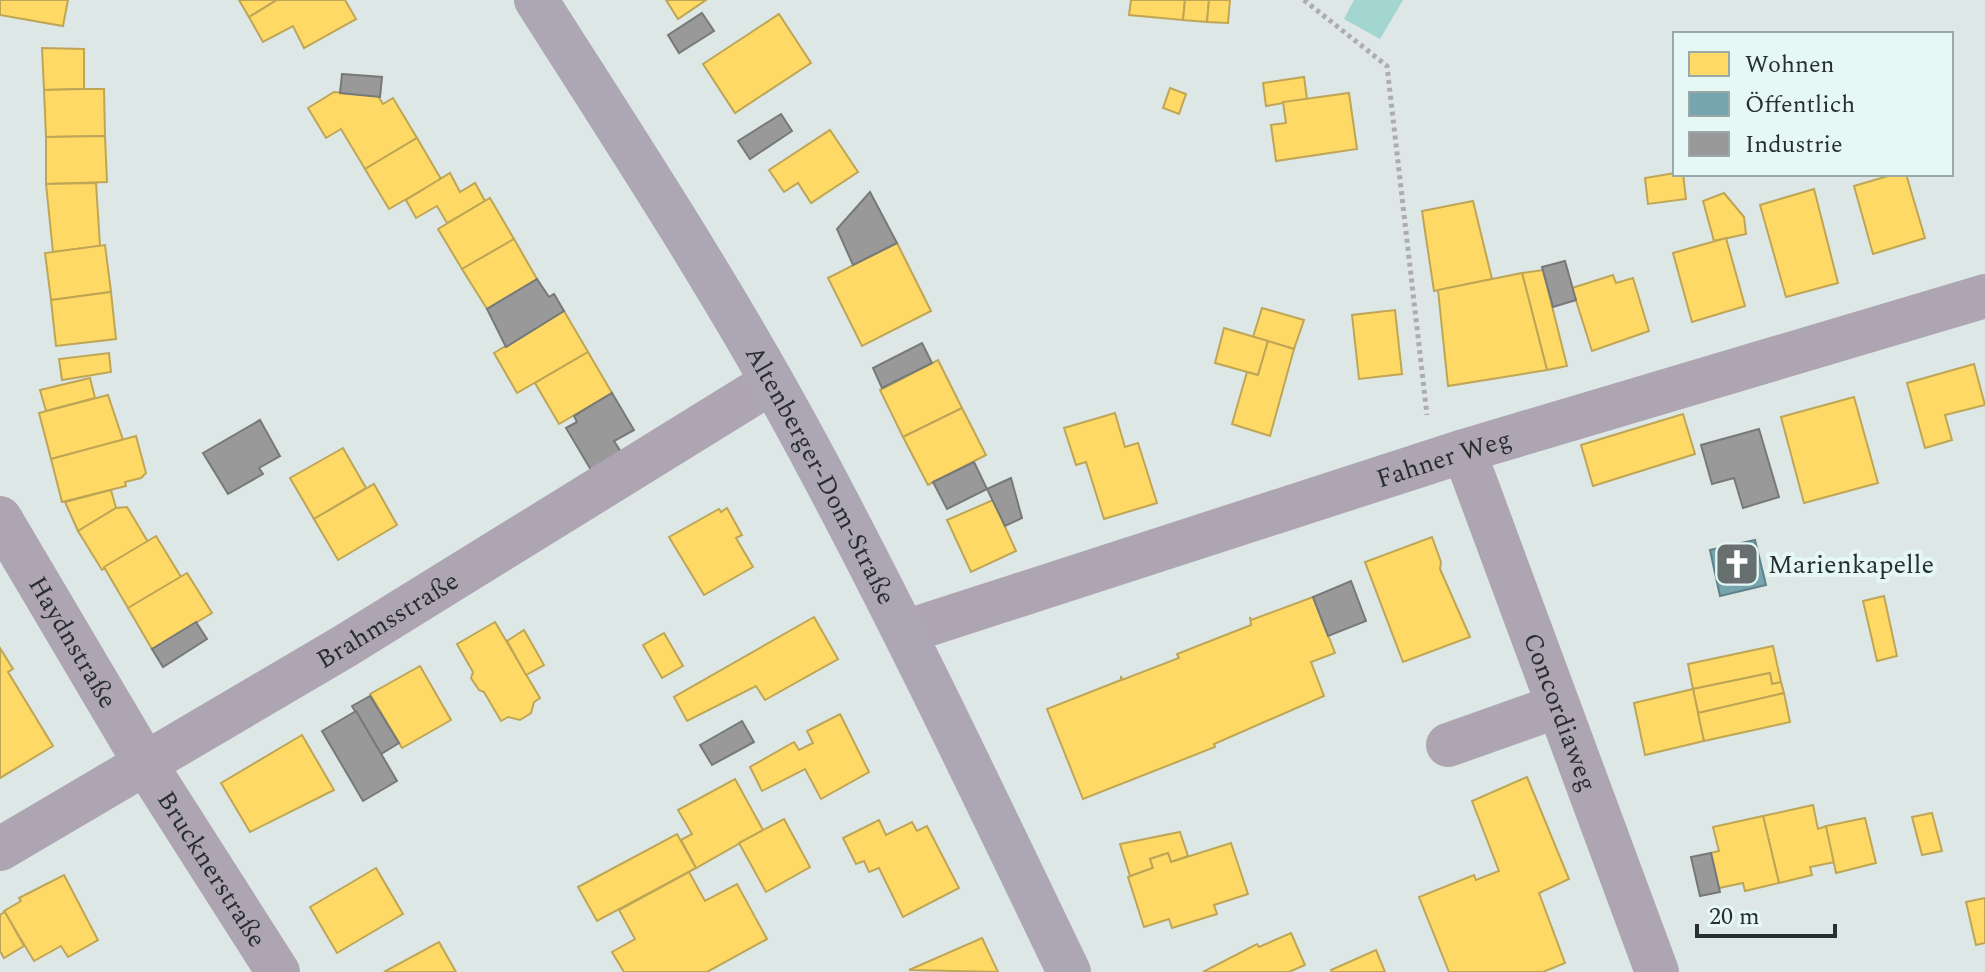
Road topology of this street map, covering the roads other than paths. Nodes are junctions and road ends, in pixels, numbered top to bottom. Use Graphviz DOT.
graph roads {
  1 [pos="536,0"];
  2 [pos="1985,296"];
  3 [pos="772,382"];
  4 [pos="1448,457"];
  5 [pos="0,518"];
  6 [pos="905,632"];
  7 [pos="1558,706"];
  8 [pos="1448,745"];
  9 [pos="146,765"];
  10 [pos="0,849"];
  11 [pos="278,972"];
  12 [pos="1069,972"];
  13 [pos="1657,972"];
  1 -- 3 [label="main road, Altenberger-Dom-Straße"];
  2 -- 4 [label="street, Fahner Weg"];
  3 -- 6 [label="main road, Altenberger-Dom-Straße"];
  3 -- 9 [label="street, Brahmsstraße"];
  4 -- 6 [label="street, Fahner Weg"];
  4 -- 7 [label="street, Concordiaweg"];
  5 -- 9 [label="street, Haydnstraße"];
  6 -- 12 [label="main road, Altenberger-Dom-Straße"];
  7 -- 8 [label="street"];
  7 -- 13 [label="street, Concordiaweg"];
  9 -- 10 [label="street, Brahmsstraße"];
  9 -- 11 [label="street, Brucknerstraße"];
}
